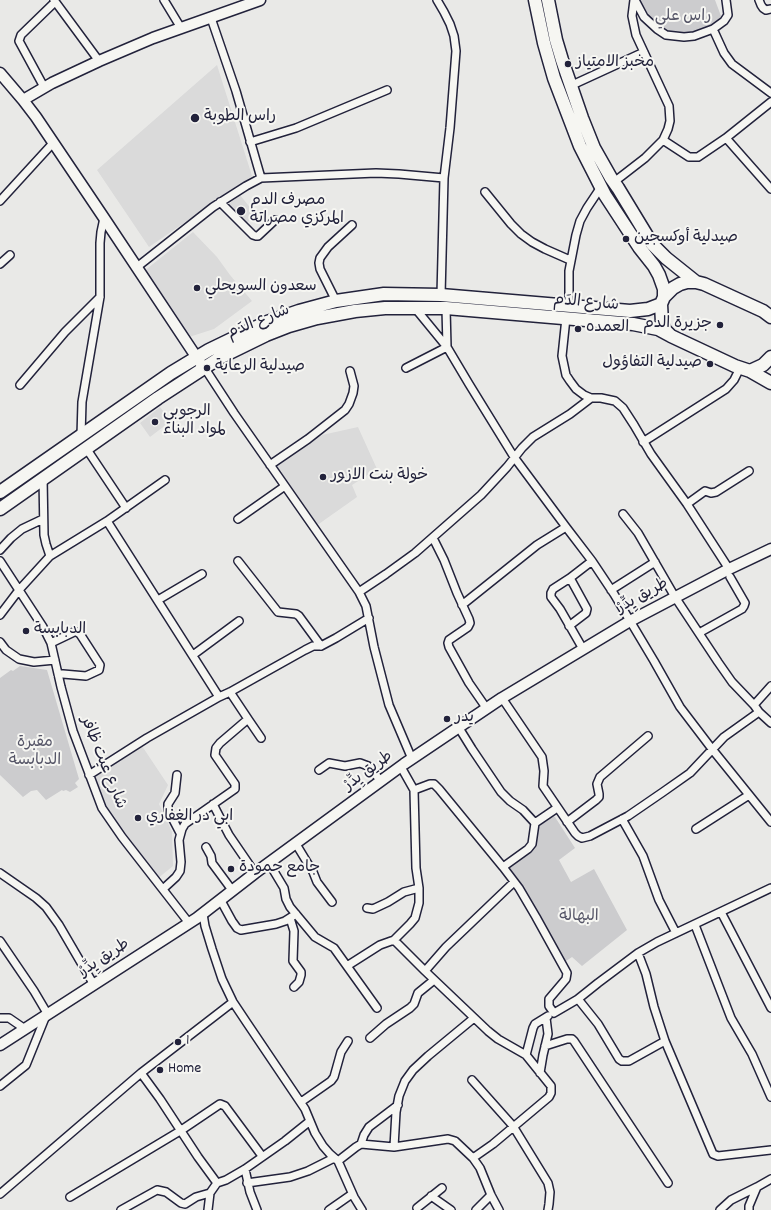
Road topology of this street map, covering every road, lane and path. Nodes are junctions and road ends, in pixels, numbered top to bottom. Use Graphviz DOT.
graph roads {
  1 [pos="164,0"];
  2 [pos="260,0"];
  3 [pos="437,0"];
  4 [pos="634,0"];
  5 [pos="726,0"];
  6 [pos="759,0"];
  7 [pos="55,1"];
  8 [pos="534,2"];
  9 [pos="549,2"];
  10 [pos="242,3"];
  11 [pos="771,9"];
  12 [pos="211,18"];
  13 [pos="181,28"];
  14 [pos="713,29"];
  15 [pos="550,41"];
  16 [pos="644,52"];
  17 [pos="99,61"];
  18 [pos="2,78"];
  19 [pos="570,86"];
  20 [pos="44,87"];
  21 [pos="387,90"];
  22 [pos="771,93"];
  23 [pos="23,100"];
  24 [pos="771,102"];
  25 [pos="726,138"];
  26 [pos="664,140"];
  27 [pos="250,142"];
  28 [pos="53,143"];
  29 [pos="261,178"];
  30 [pos="444,178"];
  31 [pos="614,182"];
  32 [pos="601,188"];
  33 [pos="771,189"];
  34 [pos="485,192"];
  35 [pos="0,201"];
  36 [pos="220,202"];
  37 [pos="104,218"];
  38 [pos="275,220"];
  39 [pos="352,225"];
  40 [pos="10,255"];
  41 [pos="570,260"];
  42 [pos="0,264"];
  43 [pos="137,267"];
  44 [pos="696,282"];
  45 [pos="441,295"];
  46 [pos="100,297"];
  47 [pos="663,300"];
  48 [pos="336,301"];
  49 [pos="569,305"];
  50 [pos="415,308"];
  51 [pos="446,308"];
  52 [pos="771,317"];
  53 [pos="566,318"];
  54 [pos="671,336"];
  55 [pos="447,347"];
  56 [pos="771,357"];
  57 [pos="200,362"];
  58 [pos="406,368"];
  59 [pos="745,370"];
  60 [pos="350,372"];
  61 [pos="771,383"];
  62 [pos="20,384"];
  63 [pos="591,398"];
  64 [pos="80,436"];
  65 [pos="644,442"];
  66 [pos="86,448"];
  67 [pos="514,457"];
  68 [pos="270,465"];
  69 [pos="748,471"];
  70 [pos="43,477"];
  71 [pos="165,480"];
  72 [pos="285,486"];
  73 [pos="0,492"];
  74 [pos="687,504"];
  75 [pos="126,508"];
  76 [pos="0,509"];
  77 [pos="623,514"];
  78 [pos="43,519"];
  79 [pos="238,519"];
  80 [pos="107,521"];
  81 [pos="566,528"];
  82 [pos="433,538"];
  83 [pos="771,549"];
  84 [pos="0,550"];
  85 [pos="50,556"];
  86 [pos="0,561"];
  87 [pos="238,561"];
  88 [pos="592,561"];
  89 [pos="655,562"];
  90 [pos="730,573"];
  91 [pos="202,574"];
  92 [pos="570,578"];
  93 [pos="18,590"];
  94 [pos="611,590"];
  95 [pos="359,592"];
  96 [pos="675,597"];
  97 [pos="158,600"];
  98 [pos="462,604"];
  99 [pos="0,615"];
  100 [pos="369,618"];
  101 [pos="239,621"];
  102 [pos="630,621"];
  103 [pos="569,626"];
  104 [pos="699,633"];
  105 [pos="0,642"];
  106 [pos="51,643"];
  107 [pos="321,646"];
  108 [pos="583,649"];
  109 [pos="193,655"];
  110 [pos="56,660"];
  111 [pos="58,674"];
  112 [pos="771,686"];
  113 [pos="230,692"];
  114 [pos="219,697"];
  115 [pos="502,698"];
  116 [pos="754,705"];
  117 [pos="487,709"];
  118 [pos="759,712"];
  119 [pos="248,719"];
  120 [pos="771,723"];
  121 [pos="459,728"];
  122 [pos="648,736"];
  123 [pos="261,738"];
  124 [pos="712,749"];
  125 [pos="412,759"];
  126 [pos="401,767"];
  127 [pos="319,770"];
  128 [pos="89,775"];
  129 [pos="177,775"];
  130 [pos="381,782"];
  131 [pos="414,790"];
  132 [pos="749,795"];
  133 [pos="213,804"];
  134 [pos="557,808"];
  135 [pos="622,819"];
  136 [pos="567,822"];
  137 [pos="771,822"];
  138 [pos="535,823"];
  139 [pos="696,830"];
  140 [pos="180,833"];
  141 [pos="296,844"];
  142 [pos="206,847"];
  143 [pos="269,863"];
  144 [pos="503,867"];
  145 [pos="0,873"];
  146 [pos="255,873"];
  147 [pos="514,882"];
  148 [pos="419,888"];
  149 [pos="771,888"];
  150 [pos="163,889"];
  151 [pos="232,890"];
  152 [pos="220,900"];
  153 [pos="332,902"];
  154 [pos="367,908"];
  155 [pos="721,912"];
  156 [pos="203,914"];
  157 [pos="293,916"];
  158 [pos="189,923"];
  159 [pos="695,925"];
  160 [pos="676,933"];
  161 [pos="394,940"];
  162 [pos="0,942"];
  163 [pos="638,953"];
  164 [pos="347,966"];
  165 [pos="425,971"];
  166 [pos="434,980"];
  167 [pos="94,985"];
  168 [pos="294,987"];
  169 [pos="578,999"];
  170 [pos="233,1002"];
  171 [pos="377,1008"];
  172 [pos="771,1008"];
  173 [pos="554,1013"];
  174 [pos="47,1014"];
  175 [pos="0,1018"];
  176 [pos="474,1018"];
  177 [pos="546,1018"];
  178 [pos="25,1029"];
  179 [pos="370,1038"];
  180 [pos="348,1041"];
  181 [pos="665,1041"];
  182 [pos="0,1045"];
  183 [pos="545,1046"];
  184 [pos="526,1055"];
  185 [pos="141,1073"];
  186 [pos="540,1073"];
  187 [pos="472,1080"];
  188 [pos="0,1086"];
  189 [pos="771,1097"];
  190 [pos="301,1102"];
  191 [pos="398,1105"];
  192 [pos="310,1121"];
  193 [pos="513,1126"];
  194 [pos="180,1131"];
  195 [pos="361,1144"];
  196 [pos="394,1147"];
  197 [pos="771,1150"];
  198 [pos="262,1156"];
  199 [pos="473,1158"];
  200 [pos="336,1159"];
  201 [pos="245,1169"];
  202 [pos="771,1179"];
  203 [pos="217,1183"];
  204 [pos="248,1183"];
  205 [pos="668,1183"];
  206 [pos="757,1187"];
  207 [pos="442,1188"];
  208 [pos="210,1193"];
  209 [pos="0,1194"];
  210 [pos="352,1194"];
  211 [pos="491,1195"];
  212 [pos="70,1196"];
  213 [pos="432,1196"];
  214 [pos="417,1208"];
  215 [pos="121,1210"];
  216 [pos="208,1210"];
  217 [pos="257,1210"];
  218 [pos="329,1210"];
  219 [pos="362,1210"];
  220 [pos="451,1210"];
  221 [pos="476,1210"];
  222 [pos="499,1210"];
  223 [pos="548,1210"];
  224 [pos="720,1210"];
  225 [pos="749,1210"];
  1 -- 13 [label="street"];
  2 -- 10 [label="street"];
  3 -- 30 [label="street"];
  4 -- 14 [label="street"];
  4 -- 16 [label="street"];
  5 -- 14 [label="street"];
  6 -- 11 [label="street"];
  7 -- 17 [label="street"];
  7 -- 20 [label="street"];
  8 -- 15 [label="main road"];
  9 -- 15 [label="main road"];
  10 -- 12 [label="street"];
  12 -- 13 [label="street"];
  12 -- 27 [label="street"];
  13 -- 17 [label="street"];
  14 -- 22 [label="street"];
  15 -- 19 [label="main road"];
  15 -- 32 [label="main road"];
  16 -- 19 [label="street"];
  16 -- 26 [label="street"];
  17 -- 20 [label="street"];
  18 -- 23 [label="street"];
  19 -- 31 [label="main road"];
  20 -- 23 [label="street"];
  21 -- 27 [label="street"];
  23 -- 28 [label="street"];
  24 -- 25 [label="street"];
  25 -- 26 [label="street"];
  25 -- 33 [label="street"];
  26 -- 31 [label="street"];
  27 -- 29 [label="street"];
  28 -- 35 [label="street"];
  28 -- 37 [label="street"];
  29 -- 30 [label="street"];
  29 -- 36 [label="street"];
  30 -- 45 [label="street"];
  31 -- 44 [label="main road"];
  32 -- 41 [label="street"];
  32 -- 47 [label="main road"];
  34 -- 41 [label="street"];
  36 -- 38 [label="street"];
  36 -- 43 [label="street"];
  37 -- 43 [label="street"];
  37 -- 46 [label="street"];
  39 -- 48 [label="street"];
  40 -- 42 [label="street"];
  41 -- 49 [label="street"];
  43 -- 57 [label="street"];
  44 -- 47 [label="main road"];
  44 -- 52 [label="main road"];
  45 -- 48 [label="main road, شارع الدَم"];
  45 -- 49 [label="main road, شارع الدَم"];
  46 -- 62 [label="street"];
  46 -- 64 [label="street"];
  47 -- 49 [label="main road, شارع الدَم"];
  47 -- 54 [label="main road"];
  48 -- 57 [label="main road, شارع الدَم"];
  50 -- 51 [label="main road, شارع الدَم"];
  50 -- 55 [label="street"];
  50 -- 57 [label="main road, شارع الدَم"];
  51 -- 53 [label="main road, شارع الدَم"];
  51 -- 55 [label="street"];
  53 -- 54 [label="main road, شارع الدَم"];
  53 -- 63 [label="street"];
  54 -- 59 [label="main road, شارع الدَم"];
  55 -- 58 [label="street"];
  55 -- 67 [label="street"];
  56 -- 59 [label="main road"];
  57 -- 64 [label="main road, شارع الدَم"];
  57 -- 66 [label="main road, شارع الدَم"];
  57 -- 68 [label="street"];
  59 -- 61 [label="main road, شارع الدَم"];
  59 -- 65 [label="street"];
  60 -- 68 [label="street"];
  63 -- 65 [label="street"];
  63 -- 67 [label="street"];
  64 -- 73 [label="main road, شارع الدَم"];
  65 -- 74 [label="street"];
  66 -- 70 [label="main road, شارع الدَم"];
  66 -- 75 [label="street"];
  67 -- 81 [label="street"];
  67 -- 82 [label="street"];
  68 -- 72 [label="street"];
  69 -- 74 [label="street"];
  70 -- 76 [label="main road, شارع الدَم"];
  70 -- 78 [label="street"];
  71 -- 75 [label="street"];
  72 -- 79 [label="street"];
  72 -- 95 [label="street"];
  74 -- 90 [label="street"];
  75 -- 80 [label="street"];
  77 -- 89 [label="street"];
  78 -- 84 [label="street"];
  78 -- 85 [label="street"];
  80 -- 85 [label="street"];
  80 -- 97 [label="street"];
  81 -- 88 [label="street"];
  81 -- 98 [label="street"];
  82 -- 95 [label="street"];
  82 -- 98 [label="street"];
  83 -- 90 [label="street, طريق يِدِّرْ"];
  85 -- 93 [label="street"];
  86 -- 93 [label="street, شارع عيت ظافر"];
  87 -- 107 [label="street"];
  88 -- 92 [label="street"];
  88 -- 94 [label="street"];
  89 -- 94 [label="street"];
  89 -- 96 [label="street"];
  90 -- 96 [label="street, طريق يِدِّرْ"];
  90 -- 104 [label="street"];
  91 -- 97 [label="street"];
  92 -- 103 [label="street"];
  92 -- 103 [label="street"];
  93 -- 99 [label="street"];
  93 -- 106 [label="street, شارع عيت ظافر"];
  94 -- 102 [label="street"];
  95 -- 100 [label="street"];
  96 -- 102 [label="street, طريق يِدِّرْ"];
  96 -- 104 [label="street"];
  97 -- 109 [label="street"];
  98 -- 117 [label="street"];
  100 -- 107 [label="street"];
  100 -- 125 [label="street"];
  101 -- 109 [label="street"];
  102 -- 108 [label="street, طريق يِدِّرْ"];
  102 -- 124 [label="street"];
  103 -- 108 [label="street"];
  104 -- 116 [label="street"];
  105 -- 110 [label="street"];
  106 -- 110 [label="street, شارع عيت ظافر"];
  106 -- 111 [label="street"];
  107 -- 113 [label="street"];
  108 -- 115 [label="street, طريق يِدِّرْ"];
  109 -- 114 [label="street"];
  110 -- 111 [label="street, شارع عيت ظافر"];
  111 -- 128 [label="street, شارع عيت ظافر"];
  112 -- 116 [label="street"];
  113 -- 114 [label="street"];
  113 -- 119 [label="street"];
  114 -- 128 [label="street"];
  115 -- 117 [label="street, طريق يِدِّرْ"];
  115 -- 134 [label="street"];
  116 -- 118 [label="street"];
  117 -- 121 [label="street, طريق يِدِّرْ"];
  118 -- 120 [label="street"];
  118 -- 124 [label="street"];
  119 -- 123 [label="street"];
  119 -- 133 [label="street"];
  121 -- 125 [label="street, طريق يِدِّرْ"];
  121 -- 138 [label="street"];
  122 -- 136 [label="street"];
  124 -- 132 [label="street"];
  124 -- 135 [label="street"];
  125 -- 126 [label="street, طريق يِدِّرْ"];
  126 -- 130 [label="street, طريق يِدِّرْ"];
  126 -- 131 [label="street"];
  127 -- 130 [label="street"];
  128 -- 150 [label="street, شارع عيت ظافر"];
  129 -- 140 [label="street"];
  130 -- 141 [label="street, طريق يِدِّرْ"];
  131 -- 144 [label="street"];
  131 -- 148 [label="street"];
  132 -- 137 [label="street"];
  132 -- 139 [label="street"];
  133 -- 140 [label="street"];
  133 -- 146 [label="street"];
  134 -- 136 [label="street"];
  134 -- 138 [label="street"];
  135 -- 136 [label="street"];
  135 -- 160 [label="street"];
  138 -- 144 [label="street"];
  140 -- 150 [label="street"];
  141 -- 143 [label="street, طريق يِدِّرْ"];
  141 -- 153 [label="street"];
  142 -- 151 [label="street"];
  143 -- 146 [label="street, طريق يِدِّرْ"];
  143 -- 157 [label="street"];
  144 -- 147 [label="street"];
  145 -- 167 [label="street"];
  146 -- 151 [label="street, طريق يِدِّرْ"];
  147 -- 165 [label="street"];
  147 -- 173 [label="street"];
  148 -- 154 [label="street"];
  148 -- 161 [label="street"];
  149 -- 155 [label="street"];
  150 -- 158 [label="street, شارع عيت ظافر"];
  151 -- 152 [label="street, طريق يِدِّرْ"];
  152 -- 156 [label="street, طريق يِدِّرْ"];
  152 -- 157 [label="street"];
  155 -- 159 [label="street"];
  155 -- 172 [label="street"];
  156 -- 158 [label="street, طريق يِدِّرْ"];
  156 -- 170 [label="street"];
  157 -- 164 [label="street"];
  157 -- 168 [label="street"];
  158 -- 167 [label="street, طريق يِدِّرْ"];
  159 -- 160 [label="street"];
  159 -- 189 [label="street"];
  160 -- 163 [label="street"];
  161 -- 164 [label="street"];
  161 -- 165 [label="street"];
  162 -- 174 [label="street"];
  163 -- 169 [label="street"];
  163 -- 181 [label="street"];
  164 -- 171 [label="street"];
  165 -- 166 [label="street"];
  166 -- 176 [label="street"];
  166 -- 179 [label="street"];
  167 -- 174 [label="street, طريق يِدِّرْ"];
  169 -- 173 [label="street"];
  169 -- 181 [label="street"];
  170 -- 185 [label="street"];
  170 -- 190 [label="street"];
  173 -- 177 [label="street"];
  174 -- 178 [label="street, طريق يِدِّرْ"];
  174 -- 188 [label="street"];
  175 -- 178 [label="street"];
  176 -- 184 [label="street"];
  176 -- 191 [label="street"];
  177 -- 183 [label="street"];
  177 -- 184 [label="street"];
  178 -- 182 [label="street, طريق يِدِّرْ"];
  180 -- 190 [label="street"];
  181 -- 197 [label="street"];
  183 -- 186 [label="street"];
  183 -- 205 [label="street"];
  184 -- 186 [label="street"];
  185 -- 194 [label="street"];
  185 -- 209 [label="street"];
  186 -- 193 [label="street"];
  187 -- 193 [label="street"];
  190 -- 192 [label="street"];
  191 -- 195 [label="street"];
  191 -- 196 [label="street"];
  192 -- 198 [label="street"];
  192 -- 200 [label="street"];
  193 -- 199 [label="street"];
  193 -- 223 [label="street"];
  194 -- 198 [label="street"];
  194 -- 203 [label="street"];
  194 -- 212 [label="street"];
  195 -- 196 [label="street"];
  195 -- 200 [label="street"];
  196 -- 199 [label="street"];
  198 -- 201 [label="street"];
  199 -- 211 [label="street"];
  200 -- 204 [label="street"];
  200 -- 210 [label="street"];
  201 -- 203 [label="street"];
  201 -- 204 [label="street"];
  202 -- 206 [label="street"];
  203 -- 208 [label="street"];
  204 -- 217 [label="street"];
  206 -- 224 [label="street"];
  206 -- 225 [label="street"];
  207 -- 213 [label="street"];
  208 -- 215 [label="street"];
  208 -- 216 [label="street"];
  210 -- 218 [label="street"];
  210 -- 219 [label="street"];
  211 -- 221 [label="street"];
  211 -- 222 [label="street"];
  213 -- 214 [label="street"];
  213 -- 220 [label="street"];
}
